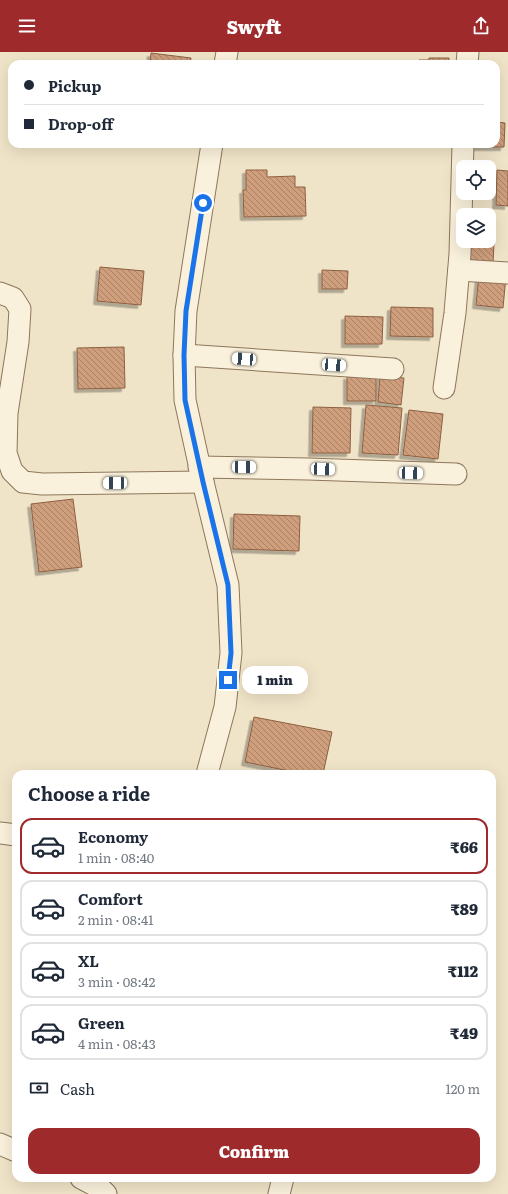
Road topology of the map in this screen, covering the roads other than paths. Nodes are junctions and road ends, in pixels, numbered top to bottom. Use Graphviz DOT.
graph roads {
  1 [pos="211,148"];
  2 [pos="463,148"];
  3 [pos="459,270"];
  4 [pos="508,273"];
  5 [pos="0,294"];
  6 [pos="184,355"];
  7 [pos="393,369"];
  8 [pos="444,388"];
  9 [pos="4,412"];
  10 [pos="456,474"];
  11 [pos="201,475"];
  12 [pos="207,770"];
  13 [pos="0,833"];
  14 [pos="12,834"];
  15 [pos="0,1144"];
  16 [pos="12,1149"];
  17 [pos="89,1182"];
  18 [pos="282,1182"];
  19 [pos="106,1194"];
  20 [pos="279,1194"];
  1 -- 6 [label="street"];
  2 -- 3 [label="street"];
  3 -- 4 [label="street"];
  3 -- 8 [label="street"];
  5 -- 9 [label="street"];
  6 -- 7 [label="street"];
  6 -- 11 [label="street"];
  9 -- 11 [label="street"];
  10 -- 11 [label="street"];
  11 -- 12 [label="street"];
  13 -- 14 [label="street"];
  15 -- 16 [label="street"];
  17 -- 19 [label="street"];
  18 -- 20 [label="street"];
}
